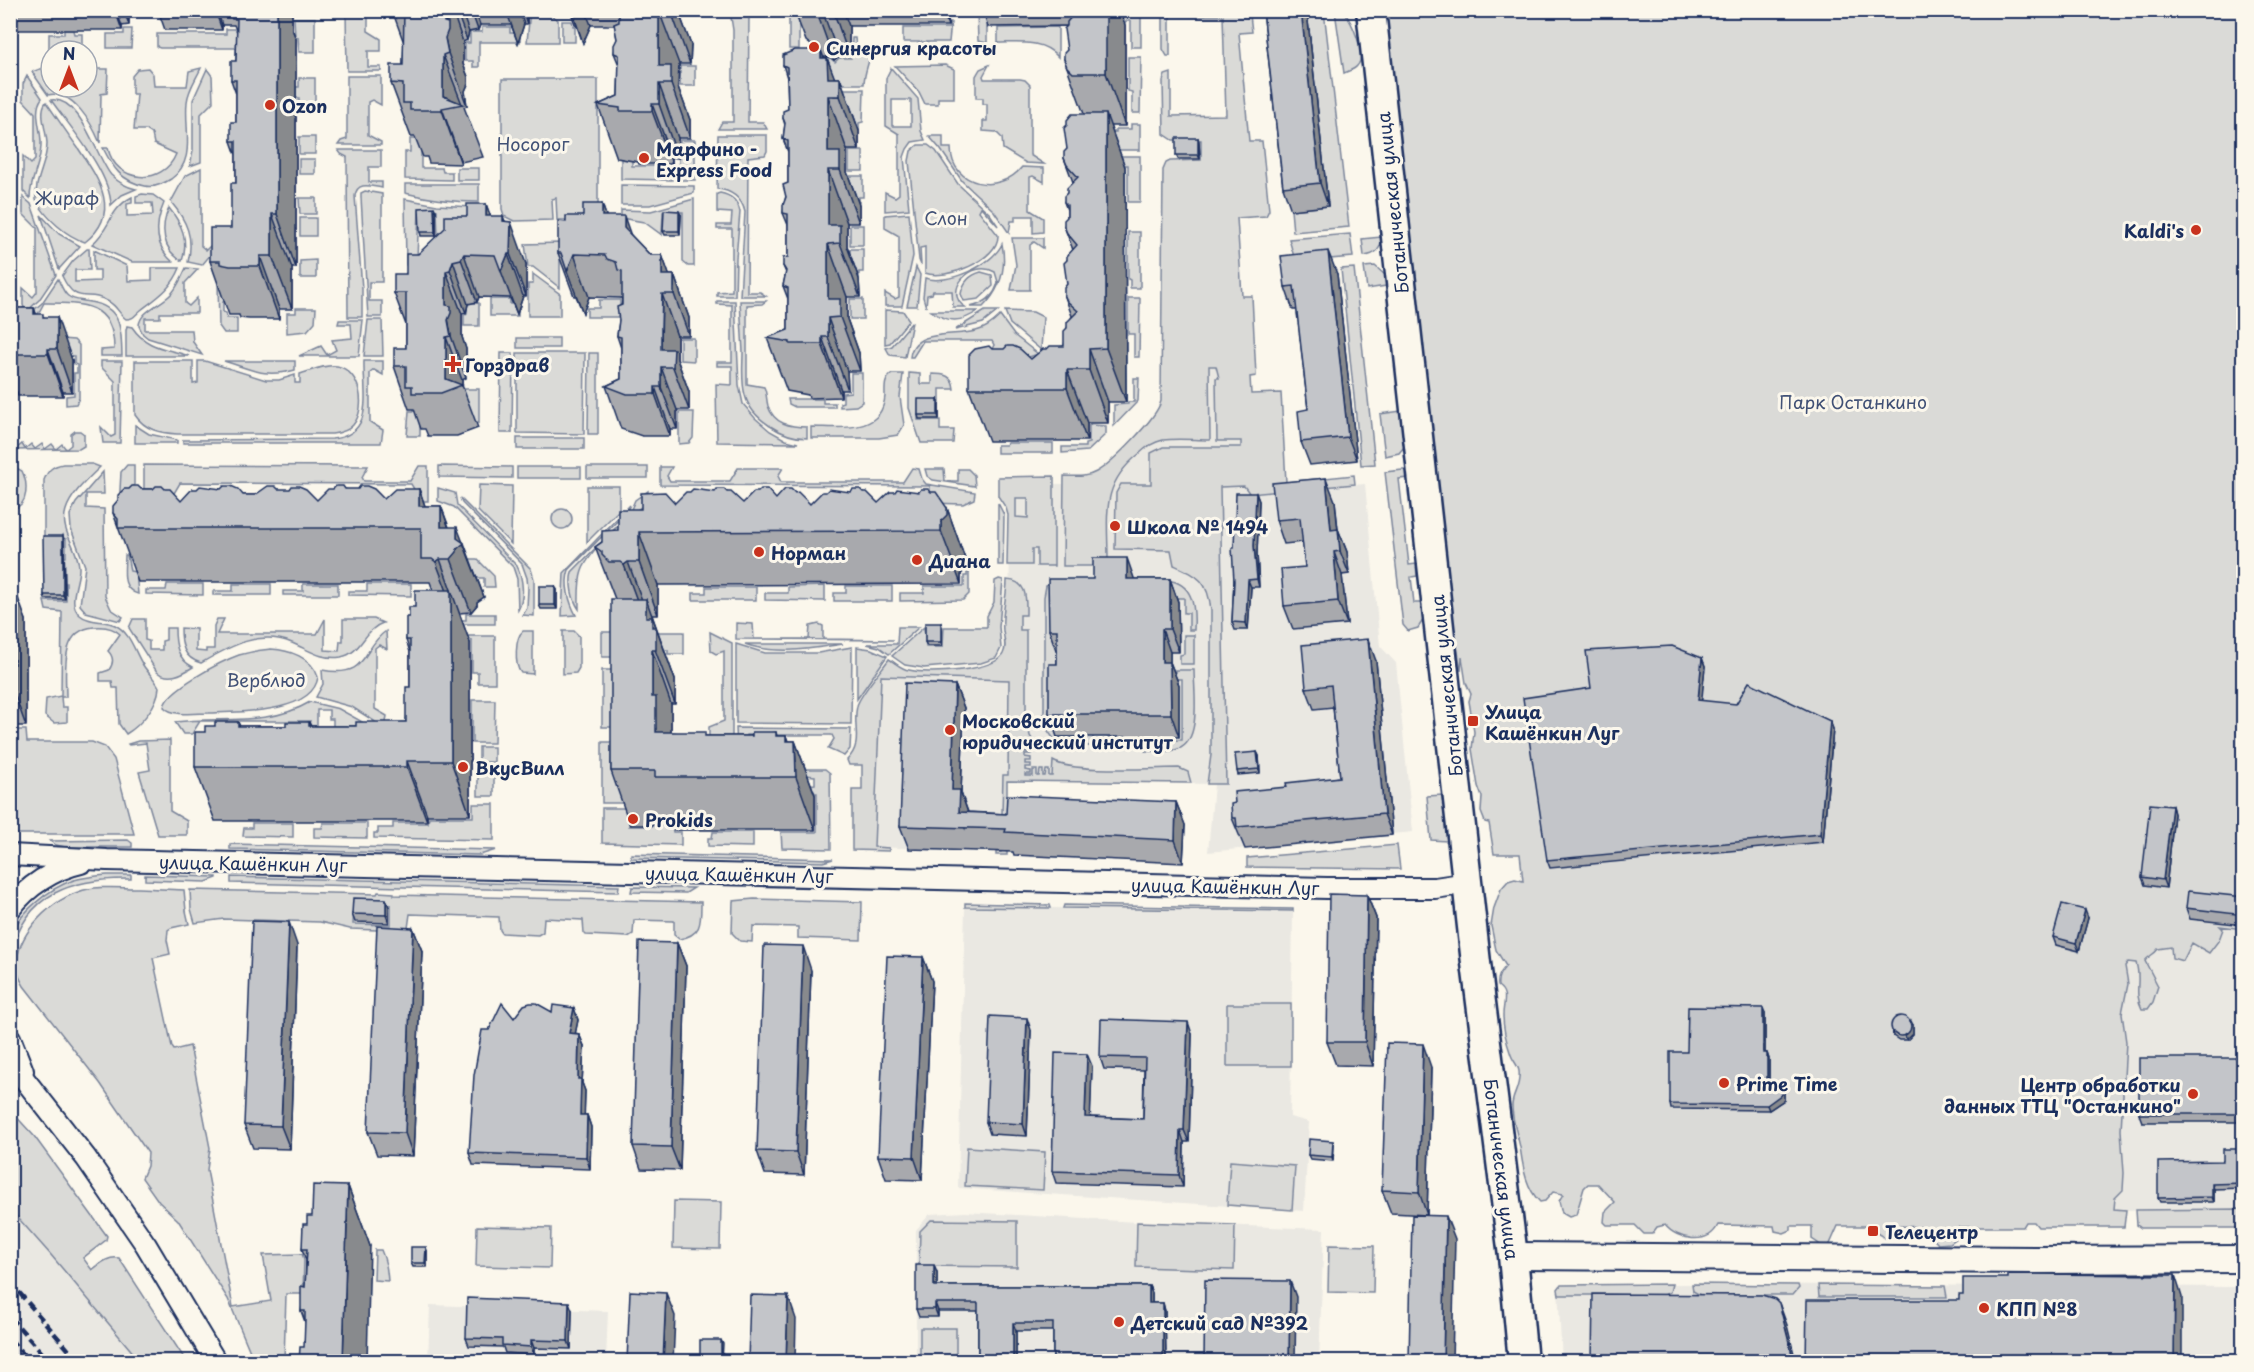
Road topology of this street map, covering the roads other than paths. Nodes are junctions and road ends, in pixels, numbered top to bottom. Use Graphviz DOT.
graph roads {
  1 [pos="1371,10"];
  2 [pos="10,855"];
  3 [pos="107,860"];
  4 [pos="1468,883"];
  5 [pos="10,909"];
  6 [pos="10,1038"];
  7 [pos="10,1061"];
  8 [pos="29,1085"];
  9 [pos="1513,1256"];
  10 [pos="2244,1259"];
  11 [pos="216,1362"];
  12 [pos="1523,1362"];
  1 -- 4 [label="main road, Ботаническая улица"];
  2 -- 3 [label="street, улица Кашёнкин Луг"];
  3 -- 4 [label="street, улица Кашёнкин Луг"];
  3 -- 5 [label="street"];
  4 -- 9 [label="main road, Ботаническая улица"];
  6 -- 8 [label="street"];
  7 -- 8 [label="street"];
  8 -- 11 [label="street"];
  9 -- 10 [label="street"];
  9 -- 12 [label="main road, Ботаническая улица"];
}
